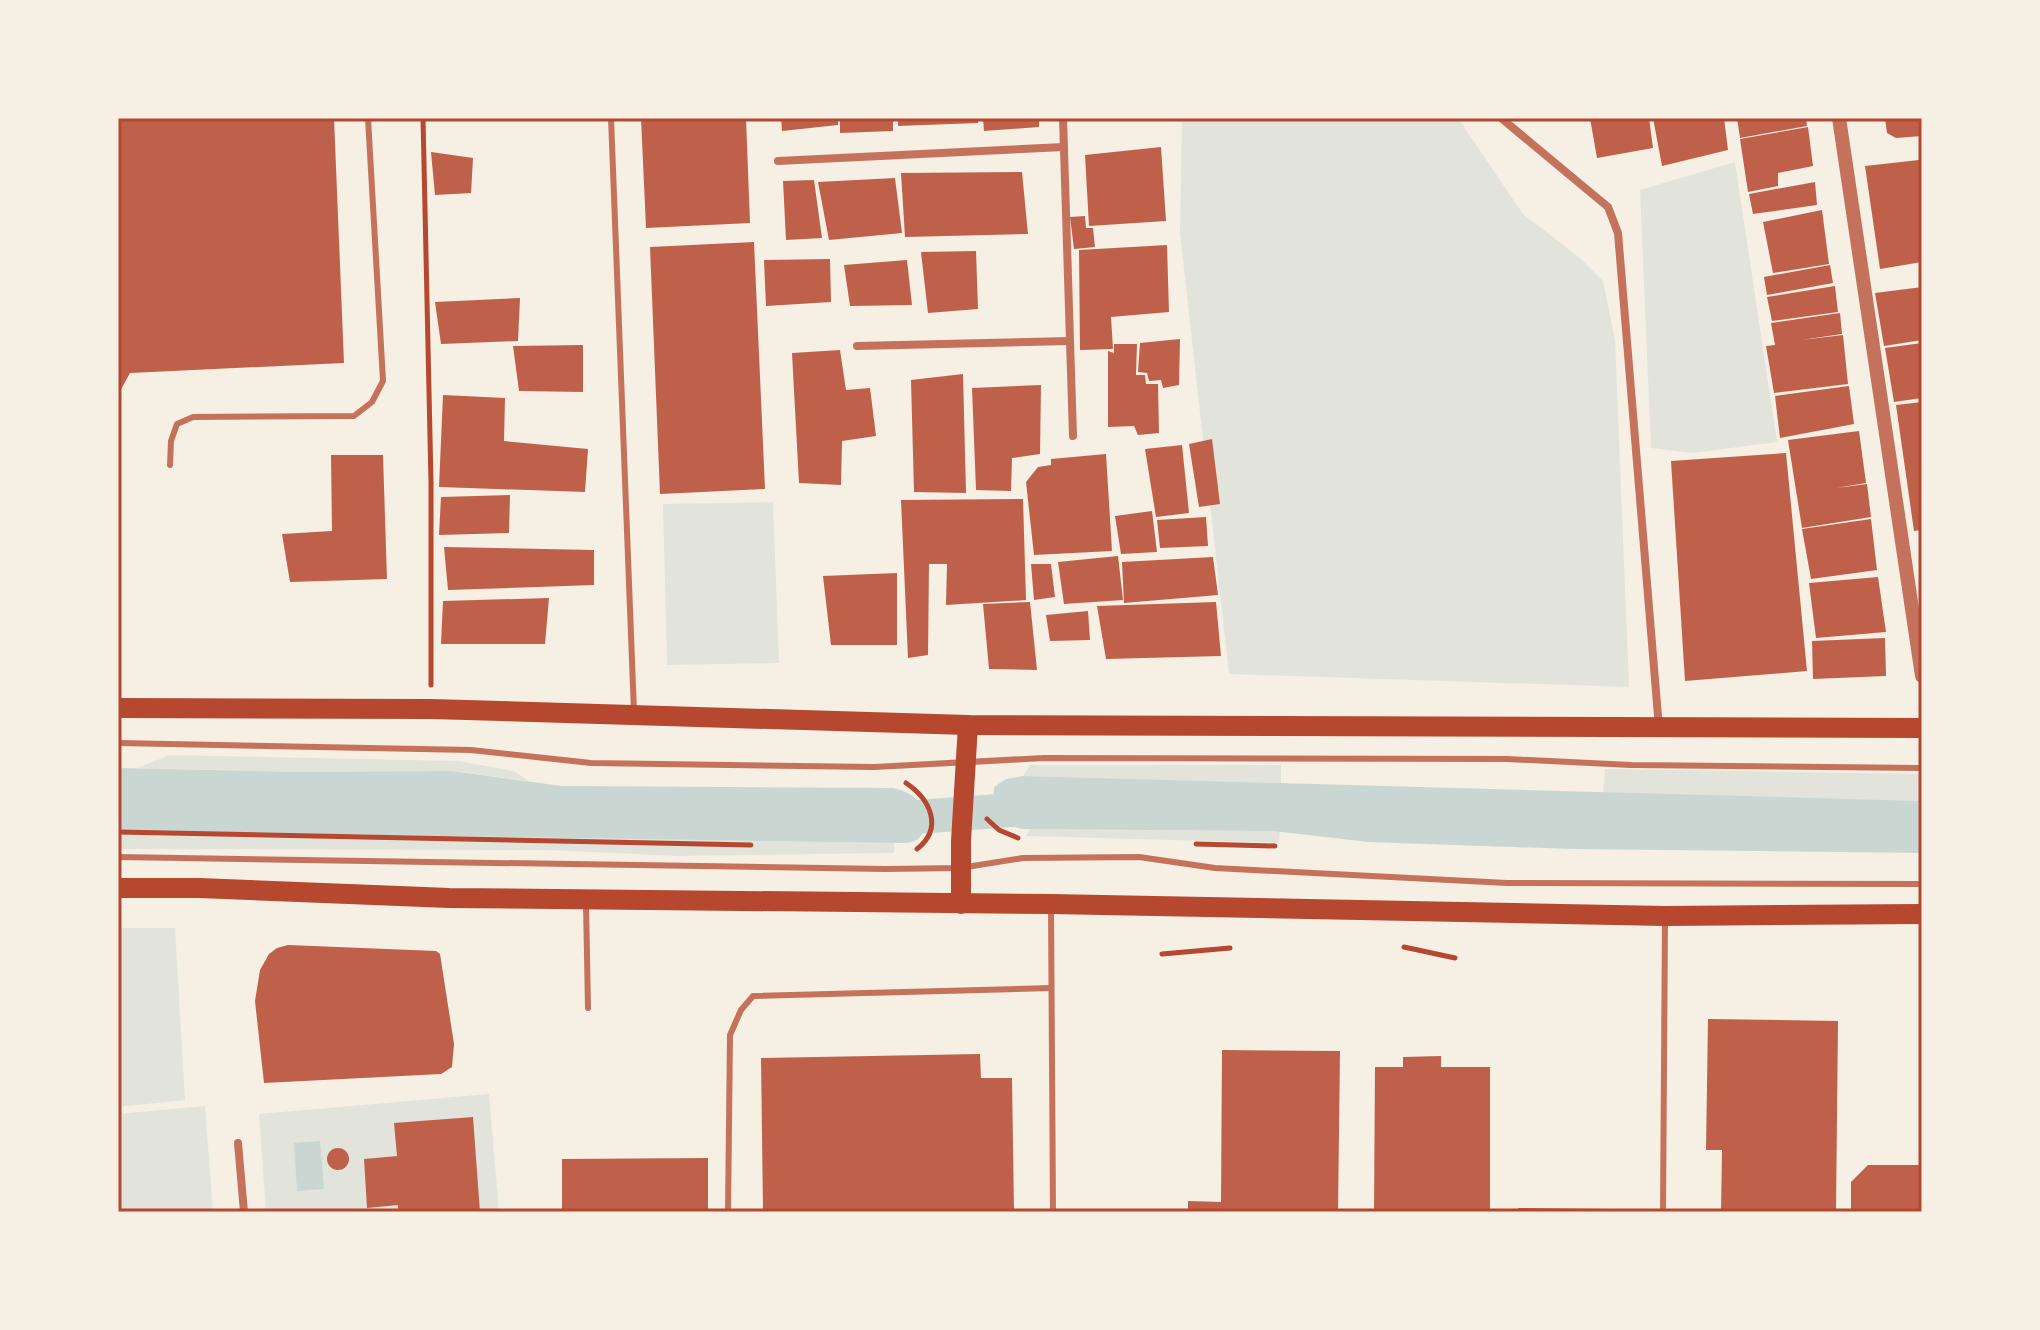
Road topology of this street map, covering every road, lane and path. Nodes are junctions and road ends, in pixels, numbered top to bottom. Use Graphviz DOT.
graph roads {
  1 [pos="368,118"];
  2 [pos="423,118"];
  3 [pos="611,118"];
  4 [pos="1063,118"];
  5 [pos="1501,118"];
  6 [pos="1839,118"];
  7 [pos="1064,147"];
  8 [pos="778,161"];
  9 [pos="1070,341"];
  10 [pos="857,346"];
  11 [pos="1073,436"];
  12 [pos="170,465"];
  13 [pos="1922,676"];
  14 [pos="118,708"];
  15 [pos="431,709"];
  16 [pos="635,716"];
  17 [pos="968,725"];
  18 [pos="1922,728"];
  19 [pos="1659,729"];
  20 [pos="118,743"];
  21 [pos="966,763"];
  22 [pos="1922,768"];
  23 [pos="893,780"];
  24 [pos="983,809"];
  25 [pos="118,832"];
  26 [pos="1026,839"];
  27 [pos="923,844"];
  28 [pos="763,845"];
  29 [pos="914,846"];
  30 [pos="910,854"];
  31 [pos="118,857"];
  32 [pos="960,868"];
  33 [pos="1922,884"];
  34 [pos="118,888"];
  35 [pos="586,900"];
  36 [pos="961,904"];
  37 [pos="1051,904"];
  38 [pos="1922,914"];
  39 [pos="1665,916"];
  40 [pos="1404,947"];
  41 [pos="1230,948"];
  42 [pos="1162,954"];
  43 [pos="1455,958"];
  44 [pos="1051,988"];
  45 [pos="588,1008"];
  46 [pos="238,1143"];
  47 [pos="244,1212"];
  48 [pos="728,1212"];
  49 [pos="1053,1212"];
  50 [pos="1663,1212"];
  1 -- 12 [label="lane"];
  2 -- 15 [label="path"];
  3 -- 16 [label="lane"];
  4 -- 7 [label="street"];
  5 -- 19 [label="street"];
  6 -- 13 [label="street"];
  7 -- 8 [label="street"];
  7 -- 9 [label="street"];
  9 -- 10 [label="street"];
  9 -- 11 [label="street"];
  14 -- 15 [label="main road"];
  15 -- 16 [label="main road"];
  16 -- 17 [label="main road"];
  17 -- 19 [label="main road"];
  17 -- 21 [label="main road"];
  18 -- 19 [label="main road"];
  20 -- 21 [label="lane"];
  21 -- 22 [label="lane"];
  21 -- 32 [label="main road"];
  23 -- 27 [label="path"];
  24 -- 26 [label="path"];
  25 -- 28 [label="path"];
  27 -- 29 [label="path"];
  27 -- 30 [label="path"];
  31 -- 32 [label="lane"];
  32 -- 33 [label="lane"];
  32 -- 36 [label="main road"];
  34 -- 35 [label="main road"];
  35 -- 36 [label="main road"];
  35 -- 45 [label="lane"];
  36 -- 37 [label="main road"];
  37 -- 39 [label="main road"];
  37 -- 44 [label="lane"];
  38 -- 39 [label="main road"];
  39 -- 50 [label="lane"];
  40 -- 43 [label="path"];
  41 -- 42 [label="path"];
  44 -- 48 [label="lane"];
  44 -- 49 [label="lane"];
  46 -- 47 [label="street"];
}
